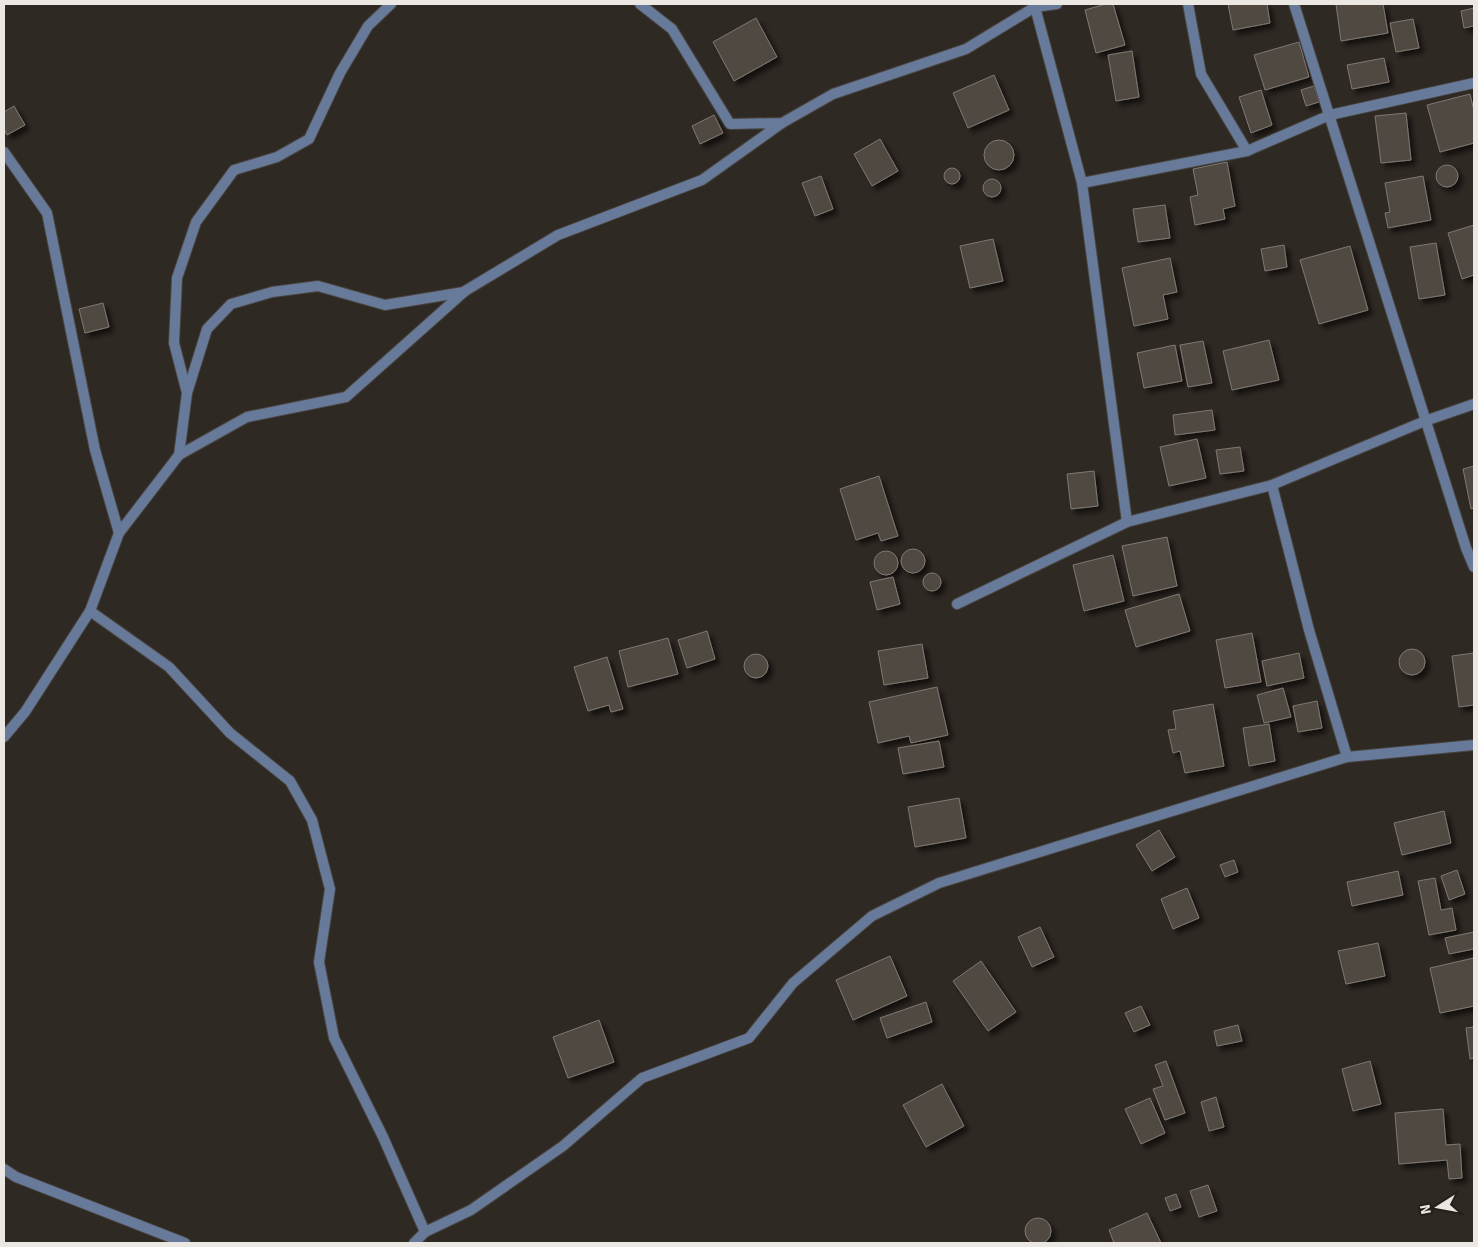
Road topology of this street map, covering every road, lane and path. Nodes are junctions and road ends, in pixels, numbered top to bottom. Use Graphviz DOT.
graph roads {
  1 [pos="391,4"];
  2 [pos="640,4"];
  3 [pos="1057,4"];
  4 [pos="1188,4"];
  5 [pos="1294,4"];
  6 [pos="1035,7"];
  7 [pos="1474,82"];
  8 [pos="1330,115"];
  9 [pos="782,123"];
  10 [pos="1247,151"];
  11 [pos="4,152"];
  12 [pos="1082,183"];
  13 [pos="465,291"];
  14 [pos="186,393"];
  15 [pos="1474,404"];
  16 [pos="1425,421"];
  17 [pos="179,455"];
  18 [pos="1272,485"];
  19 [pos="1127,522"];
  20 [pos="119,533"];
  21 [pos="1474,567"];
  22 [pos="957,604"];
  23 [pos="90,611"];
  24 [pos="4,737"];
  25 [pos="1474,745"];
  26 [pos="1347,757"];
  27 [pos="4,1169"];
  28 [pos="425,1232"];
  29 [pos="185,1243"];
  30 [pos="414,1243"];
  1 -- 14 [label="street"];
  2 -- 9 [label="street"];
  3 -- 6 [label="street"];
  4 -- 10 [label="street"];
  5 -- 8 [label="street"];
  6 -- 9 [label="street"];
  6 -- 12 [label="street"];
  7 -- 8 [label="street"];
  8 -- 10 [label="street"];
  8 -- 16 [label="street"];
  9 -- 13 [label="street"];
  10 -- 12 [label="street"];
  11 -- 20 [label="street"];
  12 -- 19 [label="street"];
  13 -- 14 [label="street"];
  13 -- 17 [label="street"];
  14 -- 17 [label="street"];
  15 -- 16 [label="street"];
  16 -- 18 [label="street"];
  16 -- 21 [label="street"];
  17 -- 20 [label="street"];
  18 -- 19 [label="street"];
  18 -- 26 [label="street"];
  19 -- 22 [label="street"];
  20 -- 23 [label="street"];
  23 -- 24 [label="street"];
  23 -- 28 [label="street"];
  25 -- 26 [label="street"];
  26 -- 28 [label="street"];
  27 -- 29 [label="street"];
  28 -- 30 [label="street"];
}
